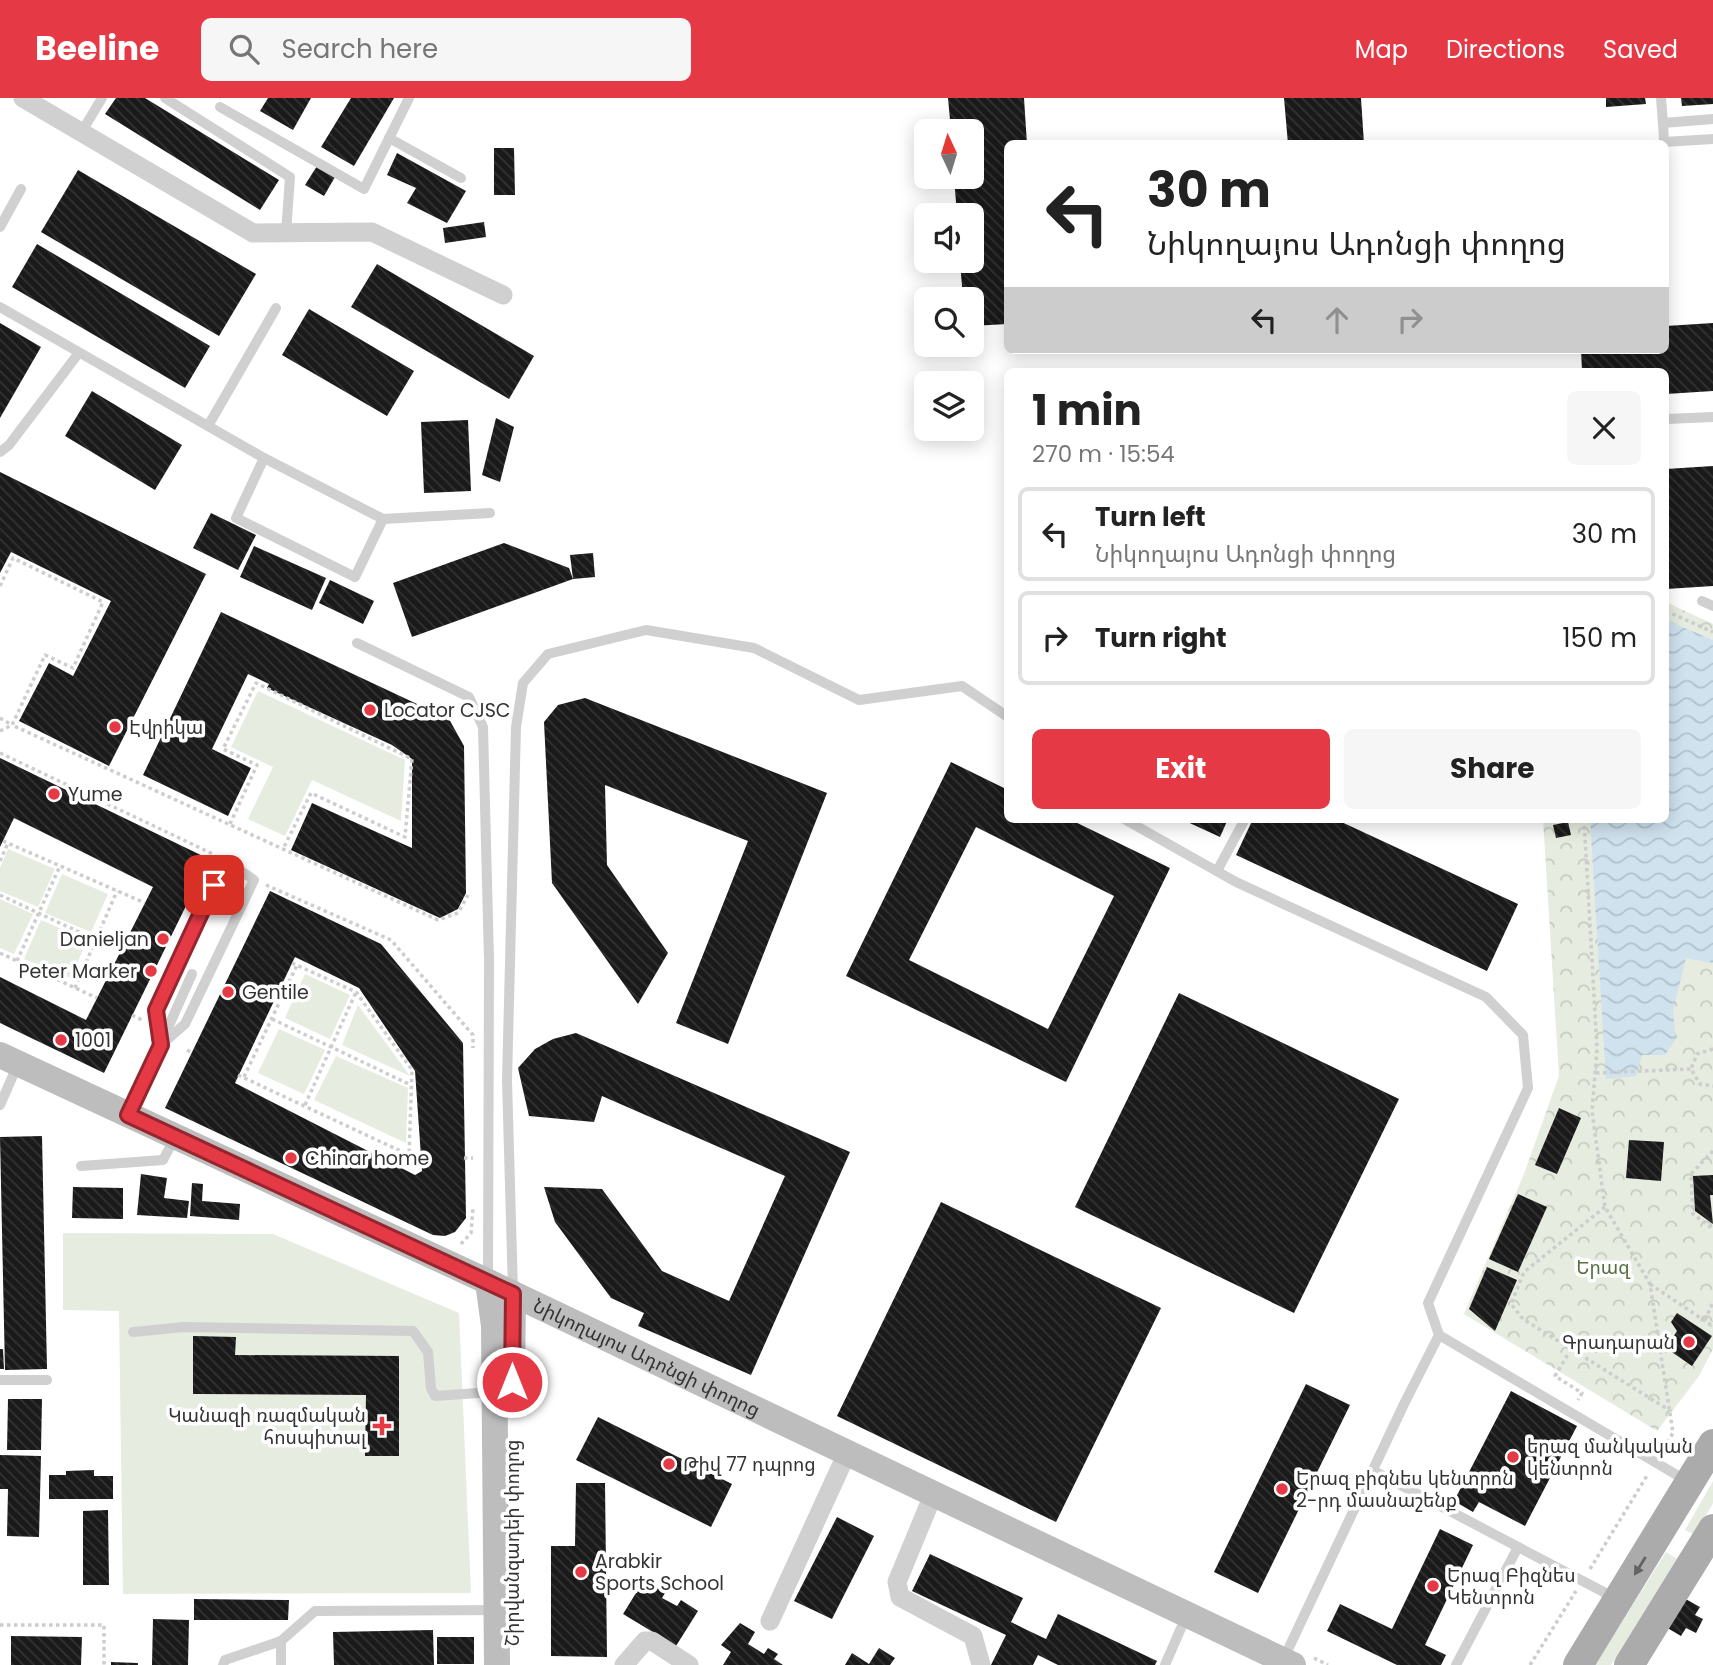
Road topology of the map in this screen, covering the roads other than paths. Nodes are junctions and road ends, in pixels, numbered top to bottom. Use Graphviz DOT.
graph roads {
  1 [pos="23,98"];
  2 [pos="102,98"];
  3 [pos="165,98"];
  4 [pos="410,98"];
  5 [pos="1661,98"];
  6 [pos="220,107"];
  7 [pos="1713,119"];
  8 [pos="1663,123"];
  9 [pos="81,132"];
  10 [pos="389,138"];
  11 [pos="1713,139"];
  12 [pos="1664,140"];
  13 [pos="1669,142"];
  14 [pos="461,177"];
  15 [pos="21,190"];
  16 [pos="0,227"];
  17 [pos="286,233"];
  18 [pos="503,295"];
  19 [pos="0,307"];
  20 [pos="276,308"];
  21 [pos="78,354"];
  22 [pos="1713,417"];
  23 [pos="1669,419"];
  24 [pos="208,426"];
  25 [pos="0,452"];
  26 [pos="264,458"];
  27 [pos="491,513"];
  28 [pos="383,519"];
  29 [pos="1702,601"];
  30 [pos="1713,606"];
  31 [pos="357,643"];
  32 [pos="1004,714"];
  33 [pos="1131,823"];
  34 [pos="1243,823"];
  35 [pos="1217,871"];
  36 [pos="192,974"];
  37 [pos="161,1045"];
  38 [pos="8,1064"];
  39 [pos="1,1099"];
  40 [pos="126,1119"];
  41 [pos="171,1145"];
  42 [pos="81,1166"];
  43 [pos="501,1295"];
  44 [pos="133,1332"];
  45 [pos="1439,1335"];
  46 [pos="0,1380"];
  47 [pos="47,1380"];
  48 [pos="494,1391"];
  49 [pos="1713,1444"];
  50 [pos="841,1466"];
  51 [pos="1372,1470"];
  52 [pos="1690,1483"];
  53 [pos="928,1507"];
  54 [pos="1662,1530"];
  55 [pos="1706,1541"];
  56 [pos="1518,1547"];
  57 [pos="1619,1600"];
  58 [pos="504,1610"];
  59 [pos="770,1621"];
  60 [pos="1181,1628"];
  61 [pos="281,1641"];
  62 [pos="1279,1664"];
  63 [pos="223,1665"];
  64 [pos="281,1665"];
  65 [pos="497,1665"];
  66 [pos="511,1665"];
  67 [pos="624,1665"];
  68 [pos="689,1665"];
  69 [pos="981,1665"];
  70 [pos="1165,1665"];
  71 [pos="1456,1665"];
  72 [pos="1578,1665"];
  73 [pos="1629,1665"];
  1 -- 9 [label="street"];
  2 -- 9 [label="lane"];
  3 -- 17 [label="lane"];
  4 -- 10 [label="lane"];
  5 -- 8 [label="lane"];
  6 -- 10 [label="lane"];
  7 -- 8 [label="lane"];
  8 -- 12 [label="lane"];
  9 -- 17 [label="street"];
  10 -- 14 [label="lane"];
  11 -- 13 [label="lane"];
  15 -- 16 [label="lane"];
  17 -- 18 [label="street"];
  19 -- 21 [label="lane"];
  20 -- 24 [label="lane"];
  21 -- 24 [label="lane"];
  21 -- 25 [label="lane"];
  22 -- 23 [label="lane"];
  24 -- 26 [label="lane"];
  26 -- 28 [label="lane"];
  26 -- 28 [label="lane"];
  27 -- 28 [label="lane"];
  29 -- 30 [label="lane"];
  31 -- 43 [label="lane"];
  32 -- 43 [label="lane"];
  33 -- 35 [label="lane"];
  34 -- 35 [label="lane"];
  35 -- 45 [label="lane"];
  36 -- 37 [label="lane"];
  37 -- 37 [label="lane"];
  37 -- 40 [label="lane"];
  38 -- 39 [label="lane"];
  38 -- 40 [label="street, Նիկողայոս Ադոնցի փողոց"];
  40 -- 41 [label="street, Նիկողայոս Ադոնցի փողոց"];
  40 -- 43 [label="street, Նիկողայոս Ադոնցի փողոց"];
  41 -- 42 [label="lane"];
  41 -- 43 [label="street, Նիկողայոս Ադոնցի փողոց"];
  43 -- 48 [label="street, Շիրվանզադեի փողոց"];
  43 -- 50 [label="street, Նիկողայոս Ադոնցի փողոց"];
  43 -- 58 [label="street, Շիրվանզադեի փողոց"];
  43 -- 62 [label="street, Նիկողայոս Ադոնցի փողոց"];
  44 -- 48 [label="lane"];
  45 -- 51 [label="lane"];
  45 -- 52 [label="lane"];
  46 -- 47 [label="lane"];
  48 -- 58 [label="street, Շիրվանզադեի փողոց"];
  49 -- 52 [label="main road"];
  50 -- 53 [label="street, Նիկողայոս Ադոնցի փողոց"];
  50 -- 59 [label="street"];
  51 -- 56 [label="lane"];
  51 -- 62 [label="lane"];
  52 -- 54 [label="main road"];
  53 -- 60 [label="street, Նիկողայոս Ադոնցի փողոց"];
  53 -- 69 [label="street"];
  54 -- 55 [label="main road"];
  54 -- 57 [label="main road, one-way"];
  55 -- 73 [label="main road"];
  56 -- 57 [label="lane"];
  56 -- 71 [label="lane"];
  57 -- 72 [label="main road"];
  58 -- 61 [label="lane"];
  58 -- 65 [label="street, Շիրվանզադեի փողոց"];
  58 -- 66 [label="street, Շիրվանզադեի փողոց"];
  60 -- 62 [label="street, Նիկողայոս Ադոնցի փողոց"];
  60 -- 70 [label="lane"];
  61 -- 63 [label="lane"];
  61 -- 64 [label="lane"];
  67 -- 68 [label="street"];
}
